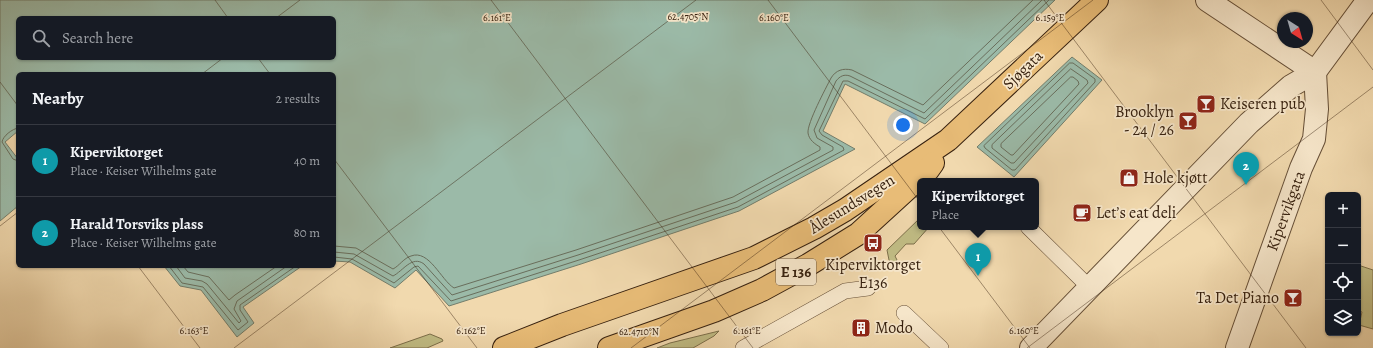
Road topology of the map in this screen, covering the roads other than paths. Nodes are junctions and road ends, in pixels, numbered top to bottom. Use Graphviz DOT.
graph roads {
  1 [pos="1097,0"];
  2 [pos="1207,0"];
  3 [pos="1368,0"];
  4 [pos="1315,72"];
  5 [pos="948,140"];
  6 [pos="919,178"];
  7 [pos="917,180"];
  8 [pos="1031,230"];
  9 [pos="1089,287"];
  10 [pos="868,288"];
  11 [pos="904,313"];
  12 [pos="630,343"];
  13 [pos="504,348"];
  14 [pos="609,348"];
  15 [pos="743,348"];
  16 [pos="940,348"];
  17 [pos="1031,348"];
  18 [pos="1238,348"];
  1 -- 5 [label="highway, Sjøgata / E 136"];
  2 -- 4 [label="street"];
  3 -- 4 [label="street"];
  4 -- 9 [label="street"];
  4 -- 18 [label="street, Kipervikgata"];
  5 -- 6 [label="highway, Ålesundsvegen / E 136"];
  5 -- 13 [label="highway, Ålesundsvegen / E 136"];
  7 -- 12 [label="highway, Ålesundsvegen / E 136"];
  8 -- 9 [label="lane"];
  9 -- 17 [label="street"];
  10 -- 15 [label="lane"];
  11 -- 16 [label="lane"];
  12 -- 14 [label="highway, Ålesundsvegen / E 136"];
}
